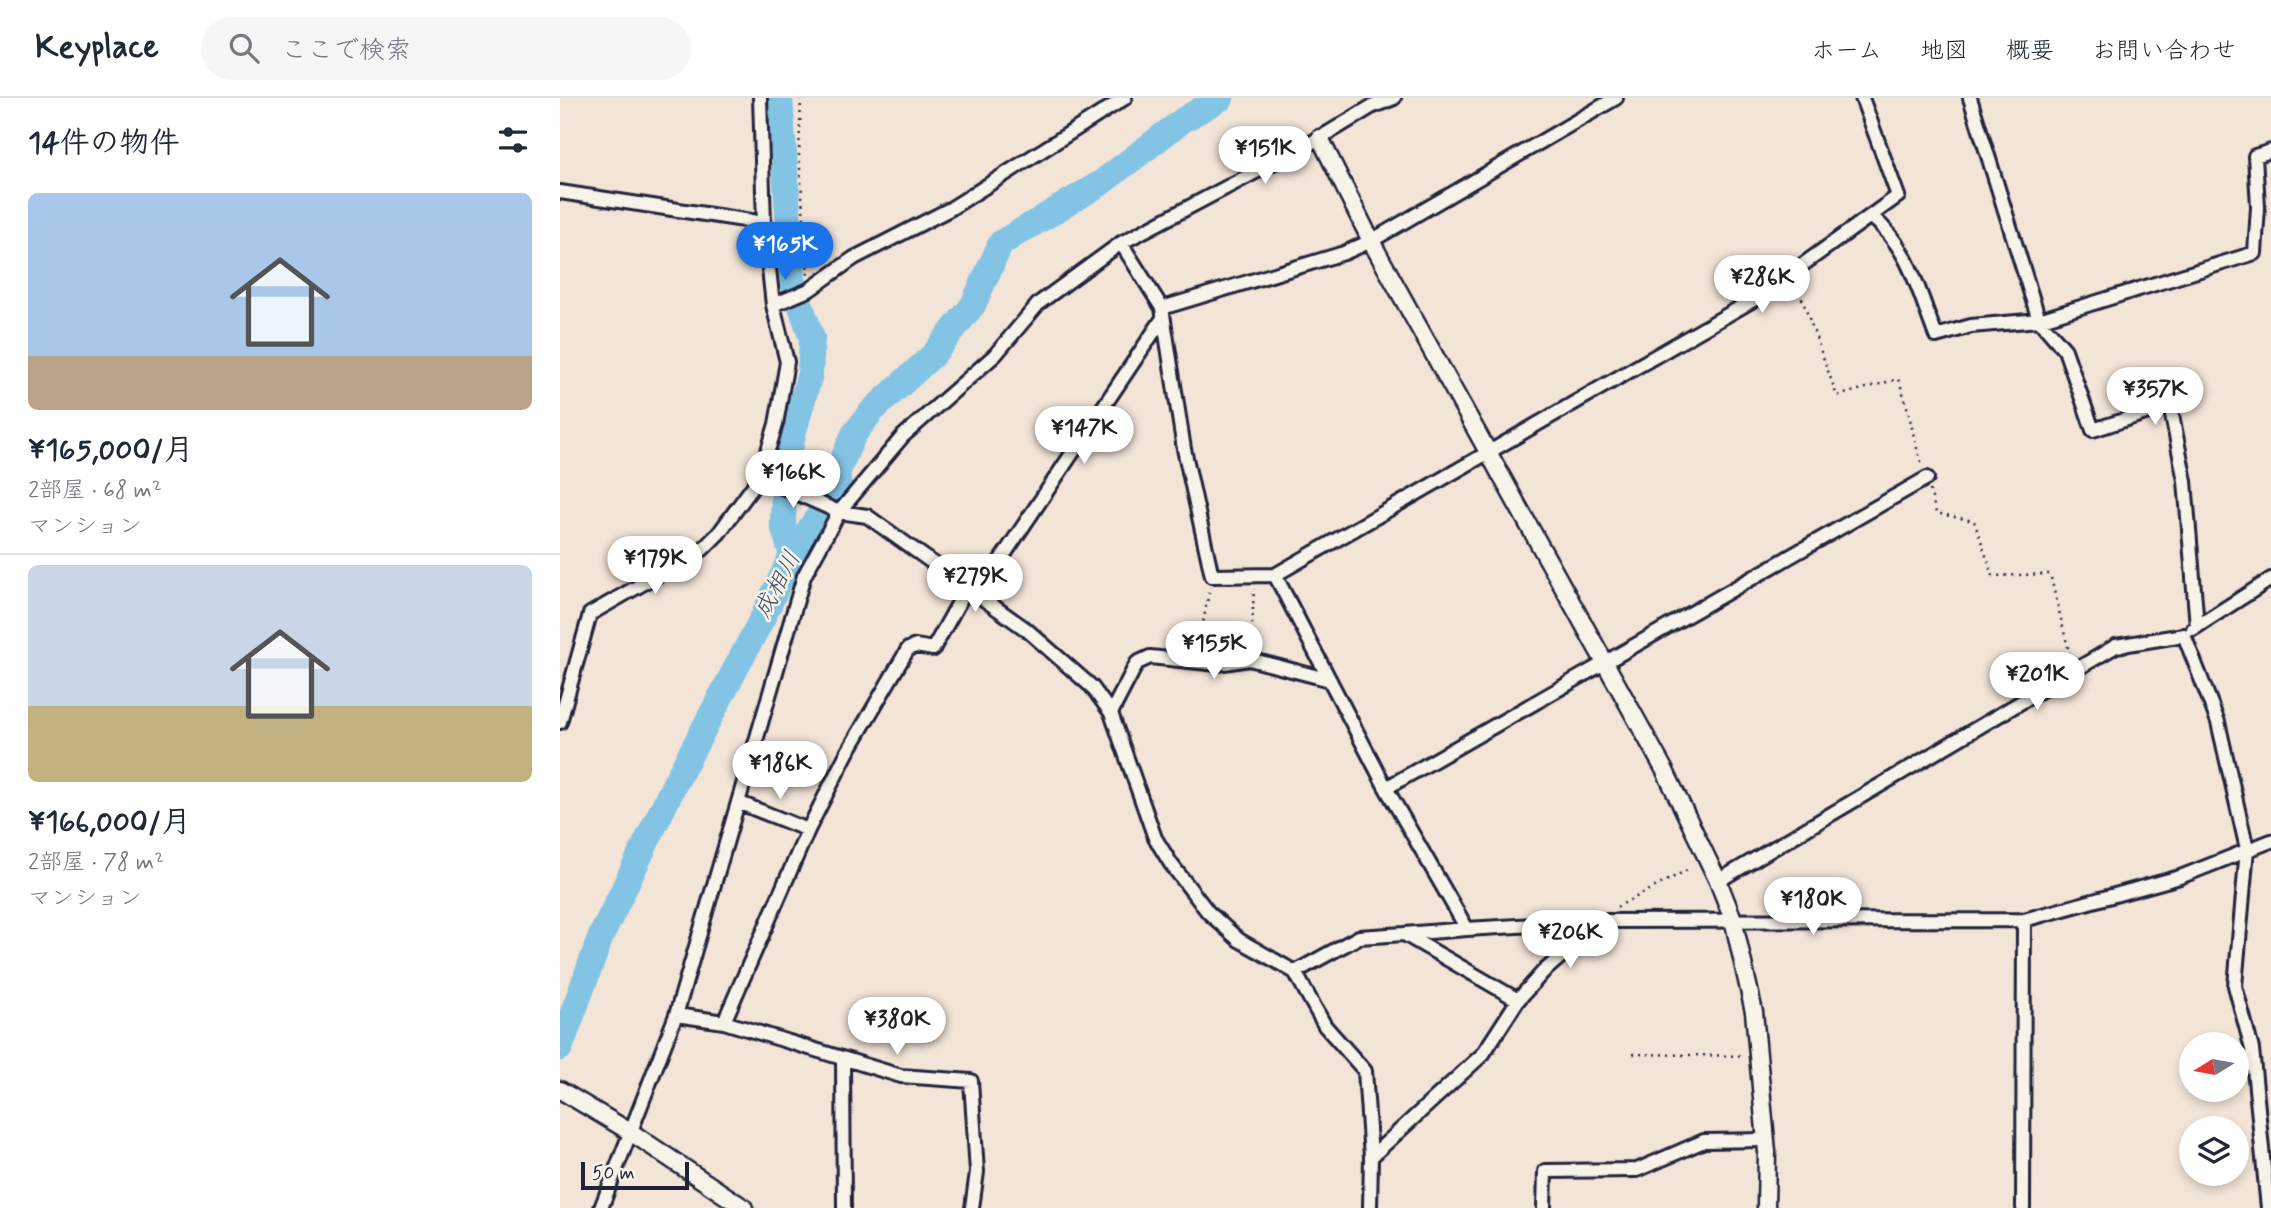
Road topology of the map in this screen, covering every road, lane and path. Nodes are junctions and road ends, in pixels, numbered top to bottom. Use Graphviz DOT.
graph roads {
  1 [pos="760,98"];
  2 [pos="801,98"];
  3 [pos="1125,98"];
  4 [pos="1394,98"];
  5 [pos="1616,98"];
  6 [pos="1862,98"];
  7 [pos="1970,98"];
  8 [pos="1320,138"];
  9 [pos="2271,151"];
  10 [pos="560,192"];
  11 [pos="1871,216"];
  12 [pos="764,223"];
  13 [pos="1371,241"];
  14 [pos="1121,243"];
  15 [pos="809,290"];
  16 [pos="774,305"];
  17 [pos="1163,313"];
  18 [pos="2039,320"];
  19 [pos="1489,453"];
  20 [pos="760,478"];
  21 [pos="1927,478"];
  22 [pos="839,512"];
  23 [pos="1254,575"];
  24 [pos="1275,575"];
  25 [pos="1212,576"];
  26 [pos="2271,579"];
  27 [pos="972,592"];
  28 [pos="2197,626"];
  29 [pos="2185,635"];
  30 [pos="1249,659"];
  31 [pos="1196,663"];
  32 [pos="1606,663"];
  33 [pos="1330,680"];
  34 [pos="1111,713"];
  35 [pos="560,722"];
  36 [pos="1386,788"];
  37 [pos="740,803"];
  38 [pos="808,830"];
  39 [pos="2271,841"];
  40 [pos="2248,849"];
  41 [pos="1691,868"];
  42 [pos="1718,881"];
  43 [pos="1733,919"];
  44 [pos="2024,920"];
  45 [pos="1602,921"];
  46 [pos="1467,929"];
  47 [pos="1404,934"];
  48 [pos="1295,972"];
  49 [pos="1518,1000"];
  50 [pos="676,1015"];
  51 [pos="723,1022"];
  52 [pos="1633,1054"];
  53 [pos="1759,1056"];
  54 [pos="843,1059"];
  55 [pos="560,1090"];
  56 [pos="2266,1129"];
  57 [pos="632,1133"];
  58 [pos="1766,1140"];
  59 [pos="1371,1157"];
  60 [pos="601,1208"];
  61 [pos="744,1208"];
  62 [pos="844,1208"];
  63 [pos="972,1208"];
  64 [pos="1370,1208"];
  65 [pos="1544,1208"];
  66 [pos="1766,1208"];
  67 [pos="2023,1208"];
  68 [pos="2268,1208"];
  1 -- 12 [label="street"];
  2 -- 15 [label="path"];
  3 -- 15 [label="street"];
  4 -- 8 [label="street"];
  5 -- 13 [label="street"];
  6 -- 11 [label="street"];
  7 -- 18 [label="street"];
  8 -- 13 [label="street"];
  8 -- 14 [label="street"];
  9 -- 18 [label="street"];
  10 -- 12 [label="street"];
  11 -- 18 [label="street"];
  11 -- 19 [label="street"];
  12 -- 16 [label="street"];
  13 -- 17 [label="street"];
  13 -- 19 [label="street"];
  14 -- 17 [label="street"];
  14 -- 22 [label="street"];
  15 -- 16 [label="street"];
  16 -- 20 [label="street"];
  17 -- 25 [label="street"];
  17 -- 27 [label="street"];
  18 -- 28 [label="street"];
  19 -- 24 [label="street"];
  19 -- 32 [label="street"];
  20 -- 22 [label="street"];
  20 -- 35 [label="street"];
  21 -- 32 [label="street"];
  22 -- 27 [label="street"];
  22 -- 37 [label="street"];
  23 -- 24 [label="street"];
  23 -- 25 [label="street"];
  23 -- 30 [label="path"];
  24 -- 33 [label="street"];
  25 -- 31 [label="path"];
  26 -- 28 [label="street"];
  27 -- 34 [label="street"];
  27 -- 38 [label="street"];
  28 -- 29 [label="street"];
  29 -- 40 [label="street"];
  29 -- 42 [label="street"];
  30 -- 31 [label="street"];
  30 -- 33 [label="street"];
  31 -- 34 [label="street"];
  32 -- 36 [label="street"];
  32 -- 42 [label="street"];
  33 -- 36 [label="street"];
  34 -- 48 [label="street"];
  36 -- 46 [label="street"];
  37 -- 38 [label="street"];
  37 -- 50 [label="street"];
  38 -- 51 [label="street"];
  39 -- 40 [label="street"];
  40 -- 44 [label="street"];
  40 -- 56 [label="street"];
  41 -- 45 [label="path"];
  42 -- 43 [label="street"];
  43 -- 44 [label="street"];
  43 -- 45 [label="street"];
  43 -- 53 [label="street"];
  44 -- 67 [label="street"];
  45 -- 46 [label="street"];
  45 -- 49 [label="street"];
  46 -- 47 [label="street"];
  47 -- 48 [label="street"];
  47 -- 49 [label="street"];
  48 -- 59 [label="street"];
  49 -- 59 [label="street"];
  50 -- 51 [label="street"];
  50 -- 57 [label="street"];
  51 -- 54 [label="street"];
  52 -- 53 [label="path"];
  53 -- 58 [label="street"];
  54 -- 62 [label="street"];
  54 -- 63 [label="street"];
  55 -- 57 [label="street"];
  56 -- 68 [label="street"];
  57 -- 60 [label="street"];
  57 -- 61 [label="street"];
  58 -- 65 [label="street"];
  58 -- 66 [label="street"];
  59 -- 64 [label="street"];
}
